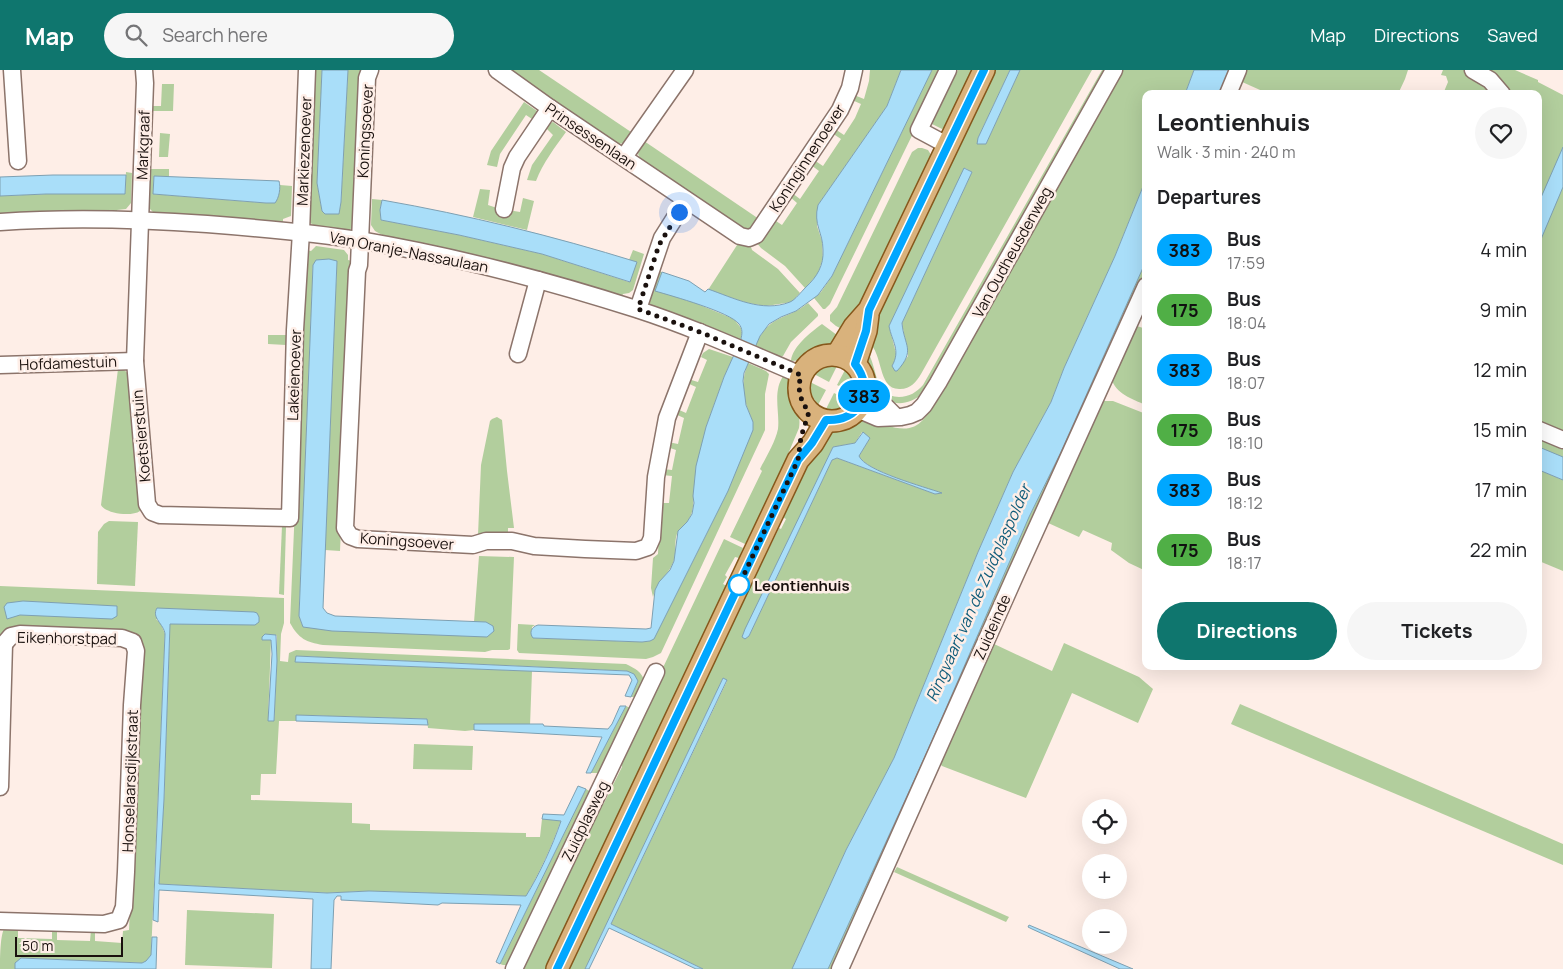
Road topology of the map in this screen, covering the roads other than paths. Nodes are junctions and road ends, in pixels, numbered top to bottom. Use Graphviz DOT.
graph roads {
  1 [pos="12,70"];
  2 [pos="144,70"];
  3 [pos="307,70"];
  4 [pos="370,70"];
  5 [pos="497,70"];
  6 [pos="685,70"];
  7 [pos="854,70"];
  8 [pos="948,70"];
  9 [pos="984,70"];
  10 [pos="1114,70"];
  11 [pos="1238,70"];
  12 [pos="1473,70"];
  13 [pos="1230,90"];
  14 [pos="1499,90"];
  15 [pos="550,108"];
  16 [pos="947,145"];
  17 [pos="624,158"];
  18 [pos="18,161"];
  19 [pos="686,200"];
  20 [pos="504,209"];
  21 [pos="141,219"];
  22 [pos="0,222"];
  23 [pos="301,232"];
  24 [pos="749,238"];
  25 [pos="359,240"];
  26 [pos="538,280"];
  27 [pos="1142,295"];
  28 [pos="638,309"];
  29 [pos="700,332"];
  30 [pos="518,354"];
  31 [pos="846,360"];
  32 [pos="135,361"];
  33 [pos="0,365"];
  34 [pos="801,375"];
  35 [pos="860,402"];
  36 [pos="818,416"];
  37 [pos="1542,431"];
  38 [pos="1563,440"];
  39 [pos="290,518"];
  40 [pos="133,642"];
  41 [pos="2,643"];
  42 [pos="656,672"];
  43 [pos="0,787"];
  44 [pos="0,921"];
  45 [pos="514,969"];
  46 [pos="557,969"];
  47 [pos="840,969"];
  1 -- 18 [label="street"];
  2 -- 21 [label="street, Markgraaf"];
  3 -- 23 [label="street, Markiezenoever"];
  4 -- 25 [label="street, Koningsoever"];
  5 -- 15 [label="street, Prinsessenlaan"];
  6 -- 17 [label="street"];
  7 -- 24 [label="street, Koninginnenoever"];
  8 -- 16 [label="street"];
  9 -- 16 [label="main road"];
  10 -- 35 [label="street, Van Oudheusdenweg"];
  11 -- 13 [label="street"];
  12 -- 14 [label="street"];
  15 -- 17 [label="street, Prinsessenlaan"];
  15 -- 20 [label="street"];
  16 -- 31 [label="main road"];
  17 -- 19 [label="street, Prinsessenlaan"];
  19 -- 24 [label="street, Prinsessenlaan"];
  19 -- 28 [label="street"];
  21 -- 22 [label="street, Van Oranje-Nassaulaan"];
  21 -- 23 [label="street, Van Oranje-Nassaulaan"];
  21 -- 32 [label="street, Koetsierstuin"];
  23 -- 25 [label="street, Van Oranje-Nassaulaan"];
  23 -- 39 [label="street, Lakeienoever"];
  25 -- 26 [label="street, Van Oranje-Nassaulaan"];
  25 -- 29 [label="street, Koningsoever"];
  26 -- 28 [label="street, Van Oranje-Nassaulaan"];
  26 -- 30 [label="street"];
  27 -- 47 [label="street, Zuideinde"];
  28 -- 29 [label="street, Van Oranje-Nassaulaan"];
  29 -- 34 [label="street, Van Oranje-Nassaulaan"];
  31 -- 34 [label="main road"];
  31 -- 35 [label="main road"];
  32 -- 33 [label="street, Hofdamestuin"];
  32 -- 39 [label="street, Koetsierstuin"];
  34 -- 36 [label="main road"];
  35 -- 36 [label="main road"];
  36 -- 46 [label="main road"];
  37 -- 38 [label="street"];
  40 -- 41 [label="street, Eikenhorstpad"];
  40 -- 44 [label="street, Honselaarsdijkstraat"];
  41 -- 43 [label="street"];
  42 -- 45 [label="street, Zuidplasweg"];
}
